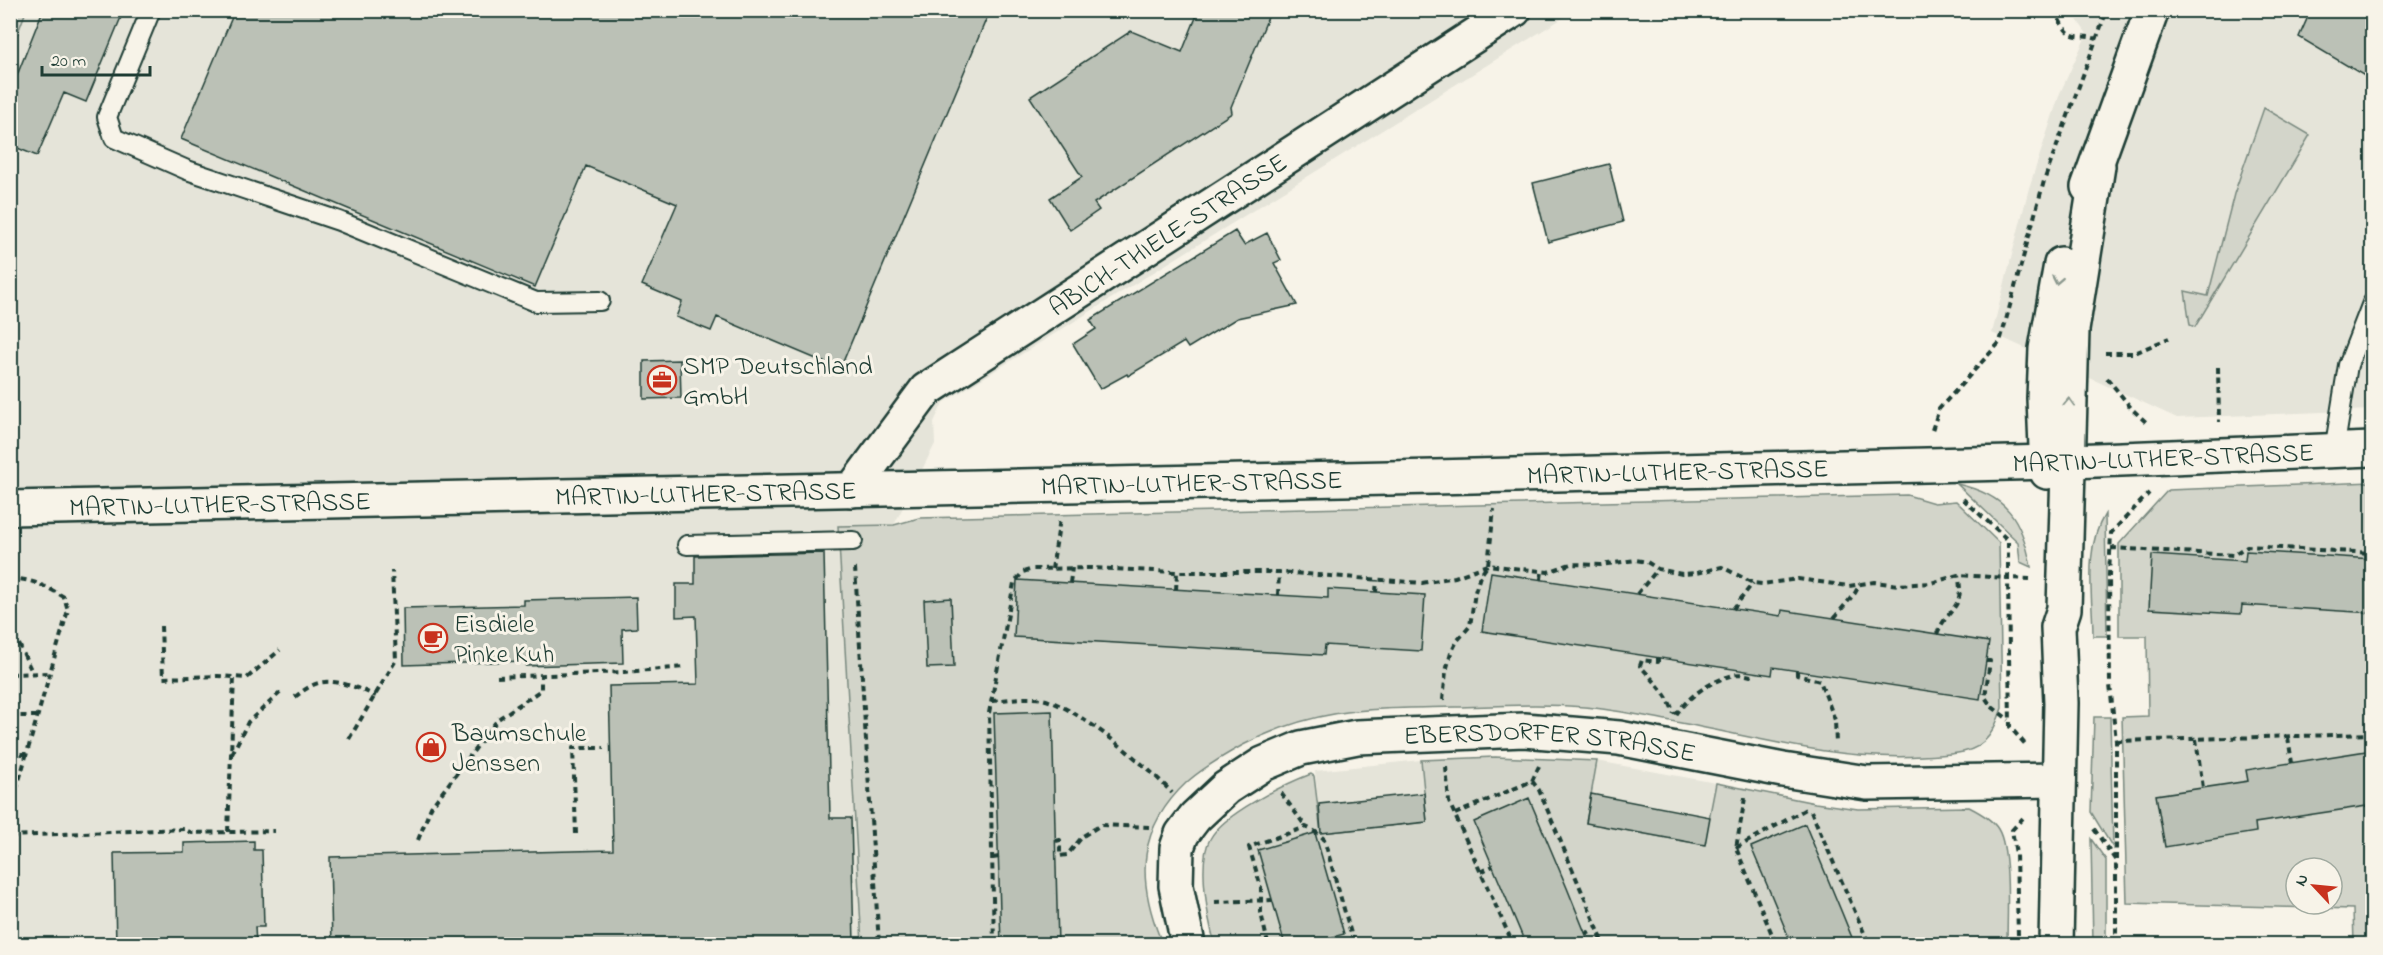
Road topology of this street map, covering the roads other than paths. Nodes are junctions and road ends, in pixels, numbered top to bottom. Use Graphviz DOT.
graph roads {
  1 [pos="151,10"];
  2 [pos="1515,10"];
  3 [pos="2152,10"];
  4 [pos="600,301"];
  5 [pos="2373,303"];
  6 [pos="2373,449"];
  7 [pos="2334,451"];
  8 [pos="2057,461"];
  9 [pos="852,490"];
  10 [pos="10,508"];
  11 [pos="853,541"];
  12 [pos="687,545"];
  13 [pos="2058,627"];
  14 [pos="2058,780"];
  15 [pos="1188,945"];
  16 [pos="2056,945"];
  1 -- 4 [label="lane"];
  2 -- 9 [label="street, ABICH-THIELE-STRASSE"];
  3 -- 8 [label="street"];
  5 -- 7 [label="lane"];
  6 -- 7 [label="street, MARTIN-LUTHER-STRASSE"];
  7 -- 8 [label="street, MARTIN-LUTHER-STRASSE"];
  8 -- 9 [label="street, MARTIN-LUTHER-STRASSE"];
  8 -- 13 [label="street"];
  8 -- 13 [label="street"];
  9 -- 10 [label="street, MARTIN-LUTHER-STRASSE"];
  11 -- 12 [label="lane"];
  13 -- 14 [label="street"];
  14 -- 15 [label="street, EBERSDORFER STRASSE"];
  14 -- 16 [label="street"];
}
